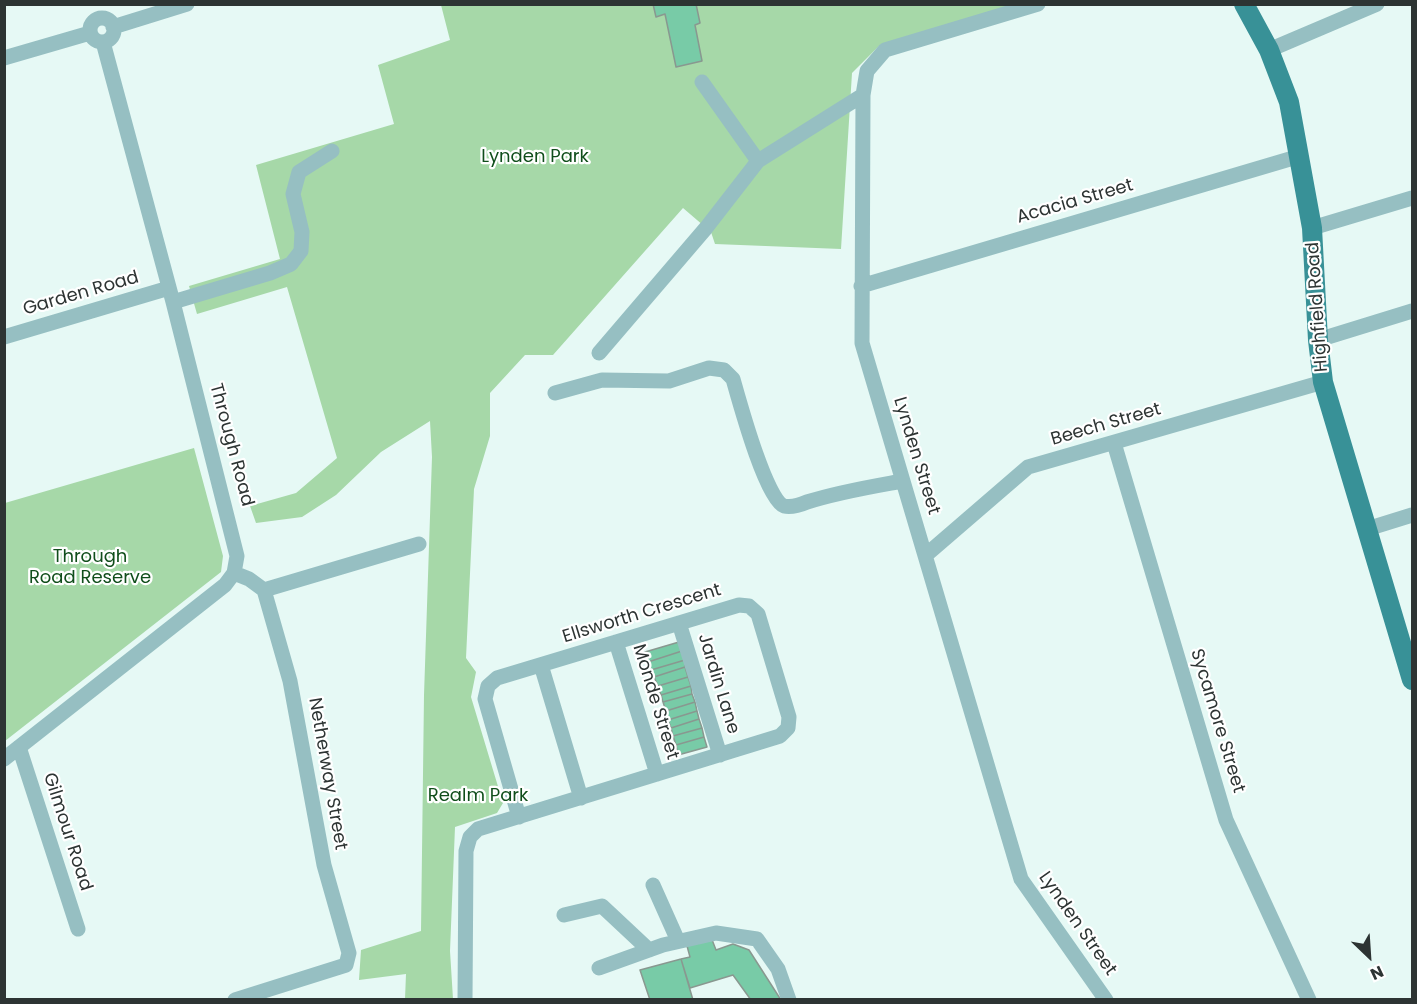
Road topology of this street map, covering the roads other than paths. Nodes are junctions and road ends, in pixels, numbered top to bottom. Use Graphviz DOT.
graph roads {
  1 [pos="187,4"];
  2 [pos="1038,4"];
  3 [pos="1244,4"];
  4 [pos="1377,4"];
  5 [pos="95,12"];
  6 [pos="113,27"];
  7 [pos="96,37"];
  8 [pos="1269,50"];
  9 [pos="4,58"];
  10 [pos="702,82"];
  11 [pos="863,95"];
  12 [pos="332,152"];
  13 [pos="1299,156"];
  14 [pos="758,161"];
  15 [pos="1413,198"];
  16 [pos="1312,228"];
  17 [pos="861,286"];
  18 [pos="171,295"];
  19 [pos="1413,311"];
  20 [pos="4,337"];
  21 [pos="1318,340"];
  22 [pos="598,353"];
  23 [pos="1323,382"];
  24 [pos="555,393"];
  25 [pos="1114,443"];
  26 [pos="902,481"];
  27 [pos="1413,515"];
  28 [pos="1367,529"];
  29 [pos="419,544"];
  30 [pos="926,555"];
  31 [pos="234,573"];
  32 [pos="264,590"];
  33 [pos="679,623"];
  34 [pos="616,642"];
  35 [pos="541,665"];
  36 [pos="1413,680"];
  37 [pos="19,747"];
  38 [pos="720,755"];
  39 [pos="4,759"];
  40 [pos="657,774"];
  41 [pos="581,798"];
  42 [pos="519,817"];
  43 [pos="653,885"];
  44 [pos="564,915"];
  45 [pos="78,929"];
  46 [pos="678,941"];
  47 [pos="649,950"];
  48 [pos="599,968"];
  49 [pos="235,999"];
  50 [pos="465,999"];
  51 [pos="789,999"];
  52 [pos="1106,999"];
  53 [pos="1309,999"];
  1 -- 6 [label="street"];
  2 -- 11 [label="street, Lynden Street"];
  3 -- 8 [label="main road, Highfield Road"];
  4 -- 8 [label="street"];
  5 -- 6 [label="street"];
  5 -- 7 [label="street"];
  6 -- 7 [label="street"];
  7 -- 9 [label="street"];
  7 -- 18 [label="street, Through Road"];
  8 -- 13 [label="main road, Highfield Road"];
  10 -- 14 [label="street"];
  11 -- 14 [label="street"];
  11 -- 17 [label="street, Lynden Street"];
  12 -- 18 [label="street, Garden Road"];
  13 -- 16 [label="main road, Highfield Road"];
  13 -- 17 [label="street, Acacia Street"];
  14 -- 22 [label="street"];
  15 -- 16 [label="street"];
  16 -- 21 [label="main road, Highfield Road"];
  17 -- 26 [label="street, Lynden Street"];
  18 -- 20 [label="street, Garden Road"];
  18 -- 31 [label="street, Through Road"];
  19 -- 21 [label="street"];
  21 -- 23 [label="main road, Highfield Road"];
  23 -- 25 [label="street, Beech Street"];
  23 -- 28 [label="main road, Highfield Road"];
  24 -- 26 [label="street"];
  25 -- 30 [label="street, Beech Street"];
  25 -- 53 [label="street, Sycamore Street"];
  26 -- 30 [label="street, Lynden Street"];
  27 -- 28 [label="street"];
  28 -- 36 [label="main road, Highfield Road"];
  29 -- 32 [label="street"];
  30 -- 52 [label="street, Lynden Street"];
  31 -- 32 [label="street"];
  31 -- 37 [label="street"];
  32 -- 49 [label="street, Netherway Street"];
  33 -- 34 [label="street, Ellsworth Crescent"];
  33 -- 38 [label="street, Jardin Lane"];
  33 -- 38 [label="street, Ellsworth Crescent"];
  34 -- 35 [label="street, Ellsworth Crescent"];
  34 -- 40 [label="street, Monde Street"];
  35 -- 41 [label="street"];
  35 -- 42 [label="street, Ellsworth Crescent"];
  37 -- 39 [label="street"];
  37 -- 45 [label="street, Gilmour Road"];
  38 -- 40 [label="street, Ellsworth Crescent"];
  40 -- 41 [label="street, Ellsworth Crescent"];
  41 -- 42 [label="street, Ellsworth Crescent"];
  42 -- 50 [label="street, Ellsworth Crescent"];
  43 -- 46 [label="street"];
  44 -- 47 [label="street"];
  46 -- 47 [label="street"];
  46 -- 51 [label="street"];
  47 -- 48 [label="street"];
}
